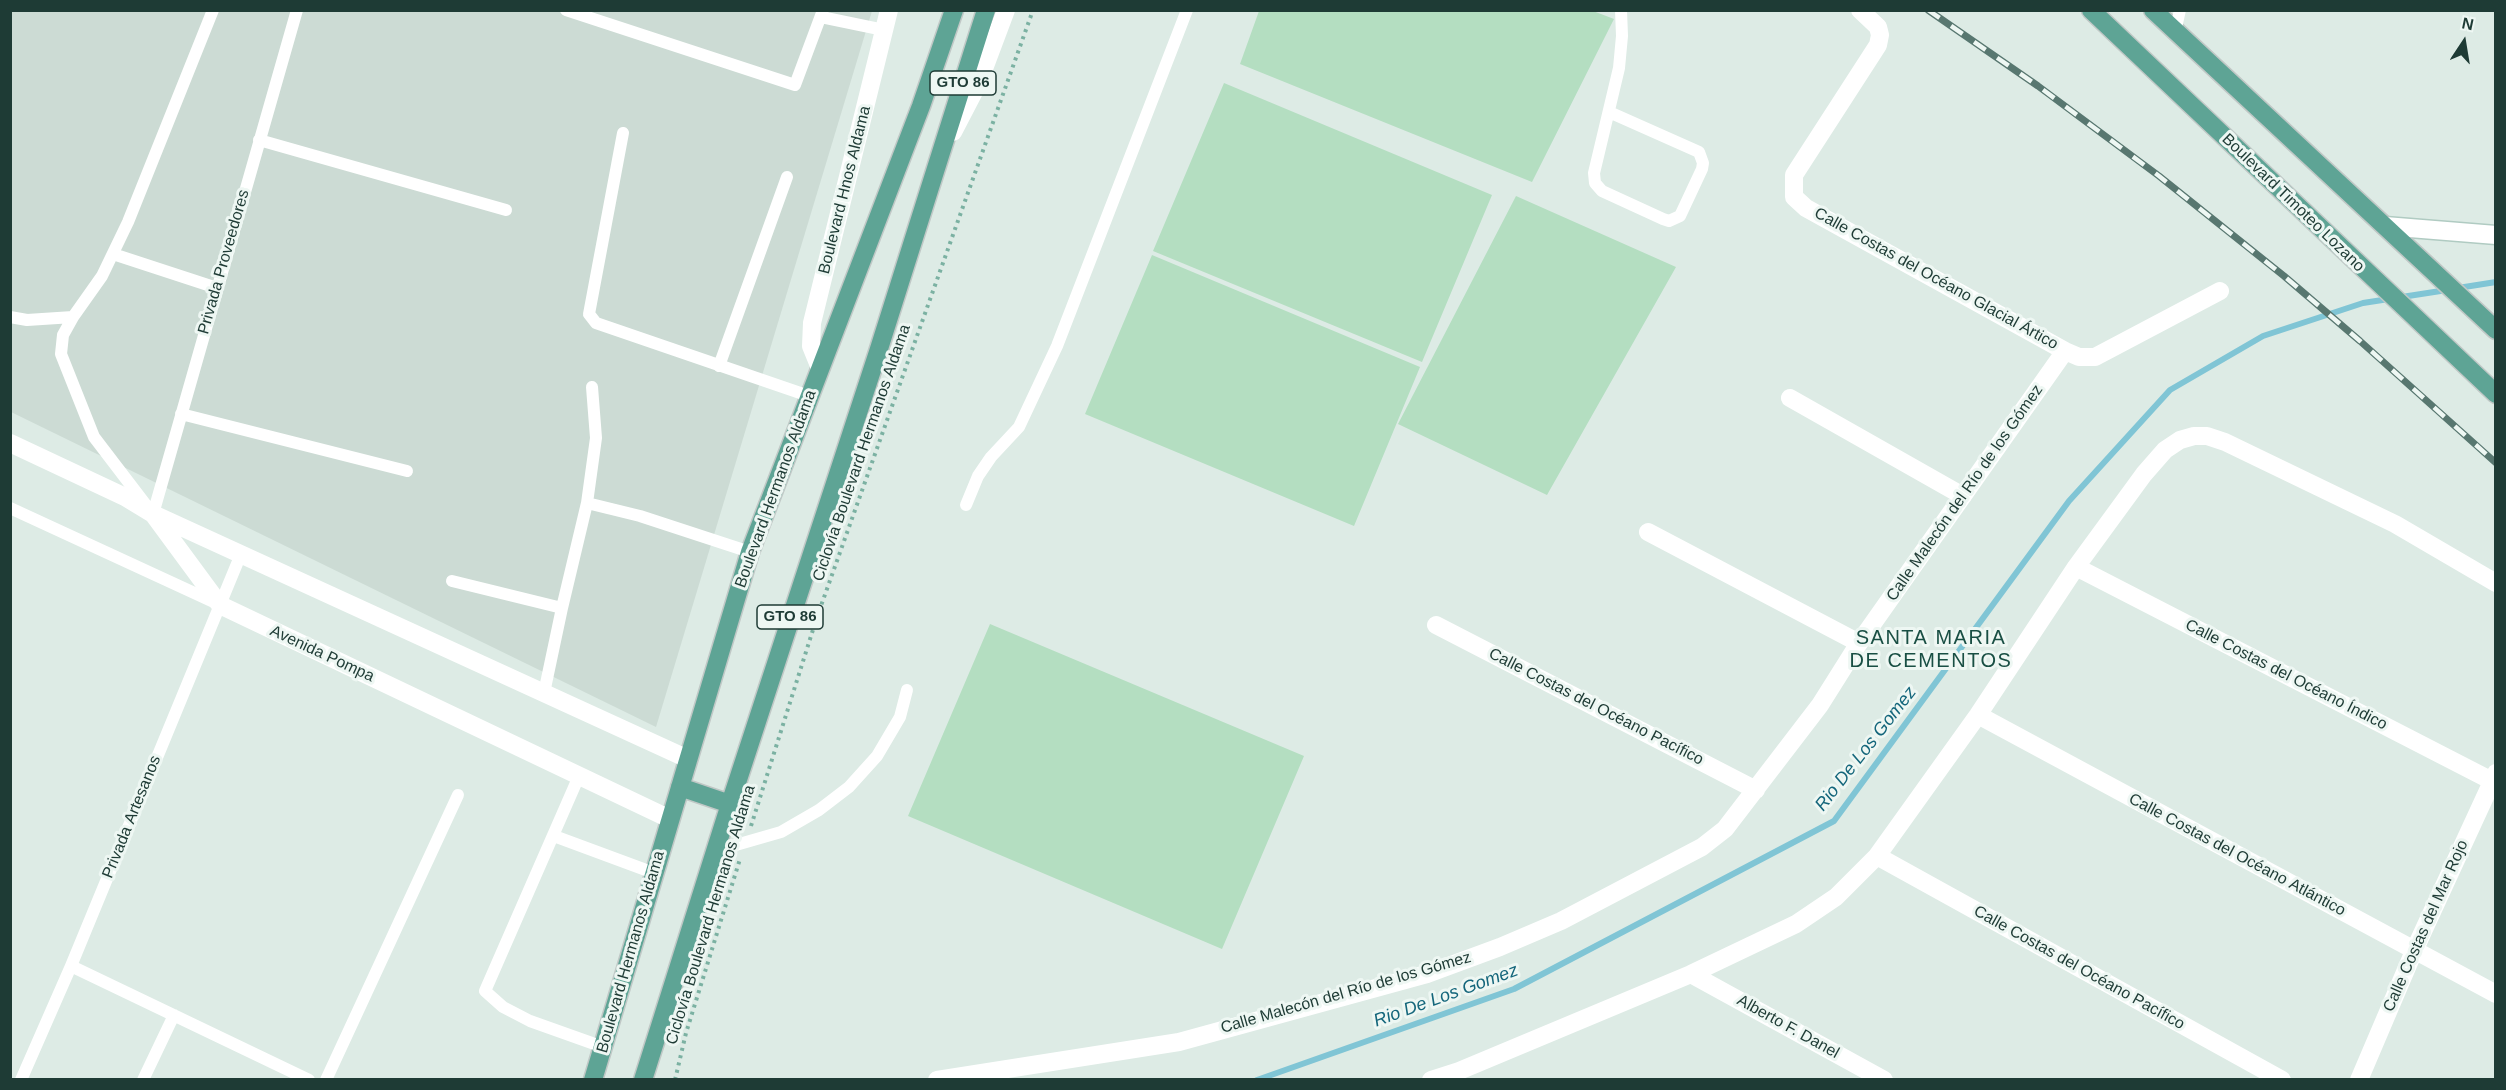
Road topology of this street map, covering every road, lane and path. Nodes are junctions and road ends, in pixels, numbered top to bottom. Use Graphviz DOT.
graph roads {
  1 [pos="213,10"];
  2 [pos="297,10"];
  3 [pos="566,10"];
  4 [pos="889,10"];
  5 [pos="954,10"];
  6 [pos="986,10"];
  7 [pos="1006,10"];
  8 [pos="1033,10"];
  9 [pos="1187,10"];
  10 [pos="1621,10"];
  11 [pos="1860,10"];
  12 [pos="2091,10"];
  13 [pos="2153,10"];
  14 [pos="2180,10"];
  15 [pos="822,14"];
  16 [pos="884,30"];
  17 [pos="2175,32"];
  18 [pos="1609,112"];
  19 [pos="623,133"];
  20 [pos="259,140"];
  21 [pos="941,155"];
  22 [pos="787,177"];
  23 [pos="506,210"];
  24 [pos="2385,226"];
  25 [pos="2496,236"];
  26 [pos="112,254"];
  27 [pos="217,288"];
  28 [pos="2220,291"];
  29 [pos="10,317"];
  30 [pos="73,317"];
  31 [pos="2496,330"];
  32 [pos="2065,351"];
  33 [pos="719,366"];
  34 [pos="820,368"];
  35 [pos="592,387"];
  36 [pos="2496,394"];
  37 [pos="809,396"];
  38 [pos="1790,398"];
  39 [pos="181,414"];
  40 [pos="10,443"];
  41 [pos="406,471"];
  42 [pos="1963,496"];
  43 [pos="587,503"];
  44 [pos="966,506"];
  45 [pos="10,508"];
  46 [pos="153,514"];
  47 [pos="1648,532"];
  48 [pos="750,552"];
  49 [pos="241,554"];
  50 [pos="2076,567"];
  51 [pos="452,581"];
  52 [pos="2496,583"];
  53 [pos="220,605"];
  54 [pos="562,608"];
  55 [pos="1436,625"];
  56 [pos="1859,643"];
  57 [pos="907,690"];
  58 [pos="544,693"];
  59 [pos="1978,715"];
  60 [pos="688,759"];
  61 [pos="579,776"];
  62 [pos="2494,779"];
  63 [pos="680,787"];
  64 [pos="1756,790"];
  65 [pos="458,795"];
  66 [pos="730,804"];
  67 [pos="670,819"];
  68 [pos="554,836"];
  69 [pos="746,842"];
  70 [pos="715,851"];
  71 [pos="1877,856"];
  72 [pos="654,873"];
  73 [pos="2414,951"];
  74 [pos="71,966"];
  75 [pos="1691,974"];
  76 [pos="2496,994"];
  77 [pos="174,1015"];
  78 [pos="603,1047"];
  79 [pos="1459,1071"];
  80 [pos="21,1080"];
  81 [pos="143,1080"];
  82 [pos="309,1080"];
  83 [pos="326,1080"];
  84 [pos="593,1080"];
  85 [pos="643,1080"];
  86 [pos="675,1080"];
  87 [pos="937,1080"];
  88 [pos="1431,1080"];
  89 [pos="1476,1080"];
  90 [pos="1884,1080"];
  91 [pos="2282,1080"];
  92 [pos="2358,1080"];
  1 -- 26 [label="lane"];
  2 -- 20 [label="lane, Privada Proveedores"];
  3 -- 15 [label="lane"];
  4 -- 16 [label="street, Boulevard Hnos Aldama"];
  5 -- 34 [label="main road, Boulevard Hermanos Aldama / GTO 86"];
  6 -- 21 [label="main road, GTO 86"];
  7 -- 21 [label="street"];
  8 -- 69 [label="path, Ciclovía Boulevard Hermanos Aldama"];
  9 -- 44 [label="lane"];
  10 -- 18 [label="lane"];
  11 -- 32 [label="street, Calle Costas del Océano Glacial Ártico"];
  12 -- 36 [label="main road, Boulevard Timoteo Lozano"];
  13 -- 17 [label="main road"];
  14 -- 17 [label="lane"];
  15 -- 16 [label="lane"];
  16 -- 34 [label="street, Boulevard Hnos Aldama"];
  17 -- 24 [label="main road"];
  18 -- 18 [label="lane"];
  19 -- 33 [label="lane"];
  20 -- 23 [label="lane"];
  20 -- 27 [label="lane, Privada Proveedores"];
  21 -- 66 [label="main road, GTO 86"];
  22 -- 33 [label="lane"];
  24 -- 25 [label="street"];
  24 -- 31 [label="main road"];
  26 -- 27 [label="lane"];
  26 -- 30 [label="lane"];
  27 -- 39 [label="lane, Privada Proveedores"];
  28 -- 32 [label="street"];
  29 -- 30 [label="lane"];
  30 -- 46 [label="lane"];
  32 -- 42 [label="street, Calle Malecón del Río de los Gómez"];
  33 -- 37 [label="lane"];
  34 -- 37 [label="main road, Boulevard Hermanos Aldama / GTO 86"];
  35 -- 43 [label="lane"];
  37 -- 48 [label="main road, Boulevard Hermanos Aldama / GTO 86"];
  38 -- 42 [label="street"];
  39 -- 41 [label="lane"];
  39 -- 46 [label="lane, Privada Proveedores"];
  40 -- 46 [label="street, Avenida Pompa"];
  42 -- 56 [label="street, Calle Malecón del Río de los Gómez"];
  43 -- 48 [label="lane"];
  43 -- 54 [label="lane"];
  45 -- 53 [label="lane"];
  46 -- 49 [label="street"];
  46 -- 53 [label="street, Avenida Pompa"];
  47 -- 56 [label="street"];
  48 -- 60 [label="main road, Boulevard Hermanos Aldama / GTO 86"];
  49 -- 53 [label="lane, Privada Artesanos"];
  49 -- 58 [label="street"];
  50 -- 52 [label="street"];
  50 -- 59 [label="street"];
  50 -- 62 [label="street, Calle Costas del Océano Índico"];
  51 -- 54 [label="lane"];
  53 -- 61 [label="street, Avenida Pompa"];
  53 -- 74 [label="lane, Privada Artesanos"];
  54 -- 58 [label="lane"];
  55 -- 64 [label="street, Calle Costas del Océano Pacífico"];
  56 -- 64 [label="street, Calle Malecón del Río de los Gómez"];
  57 -- 69 [label="lane"];
  58 -- 60 [label="street"];
  59 -- 71 [label="street"];
  59 -- 73 [label="street, Calle Costas del Océano Atlántico"];
  60 -- 63 [label="main road, Boulevard Hermanos Aldama / GTO 86"];
  61 -- 67 [label="street, Avenida Pompa"];
  61 -- 68 [label="lane"];
  62 -- 73 [label="street, Calle Costas del Mar Rojo"];
  63 -- 66 [label="main road"];
  63 -- 67 [label="main road, Boulevard Hermanos Aldama / GTO 86"];
  64 -- 87 [label="street, Calle Malecón del Río de los Gómez"];
  65 -- 83 [label="lane"];
  66 -- 70 [label="main road, GTO 86"];
  67 -- 72 [label="main road, Boulevard Hermanos Aldama / GTO 86"];
  68 -- 72 [label="lane"];
  68 -- 78 [label="lane"];
  69 -- 70 [label="lane"];
  69 -- 86 [label="path, Ciclovía Boulevard Hermanos Aldama"];
  70 -- 85 [label="main road, GTO 86"];
  71 -- 75 [label="street"];
  71 -- 91 [label="street, Calle Costas del Océano Pacífico"];
  72 -- 78 [label="main road, Boulevard Hermanos Aldama / GTO 86"];
  73 -- 76 [label="street, Calle Costas del Océano Atlántico"];
  73 -- 92 [label="street, Calle Costas del Mar Rojo"];
  74 -- 77 [label="lane"];
  74 -- 80 [label="lane, Privada Artesanos"];
  75 -- 79 [label="street"];
  75 -- 90 [label="street, Alberto F. Danel"];
  77 -- 81 [label="lane"];
  77 -- 82 [label="lane"];
  78 -- 84 [label="main road, Boulevard Hermanos Aldama / GTO 86"];
  79 -- 88 [label="street"];
  79 -- 89 [label="street"];
}
